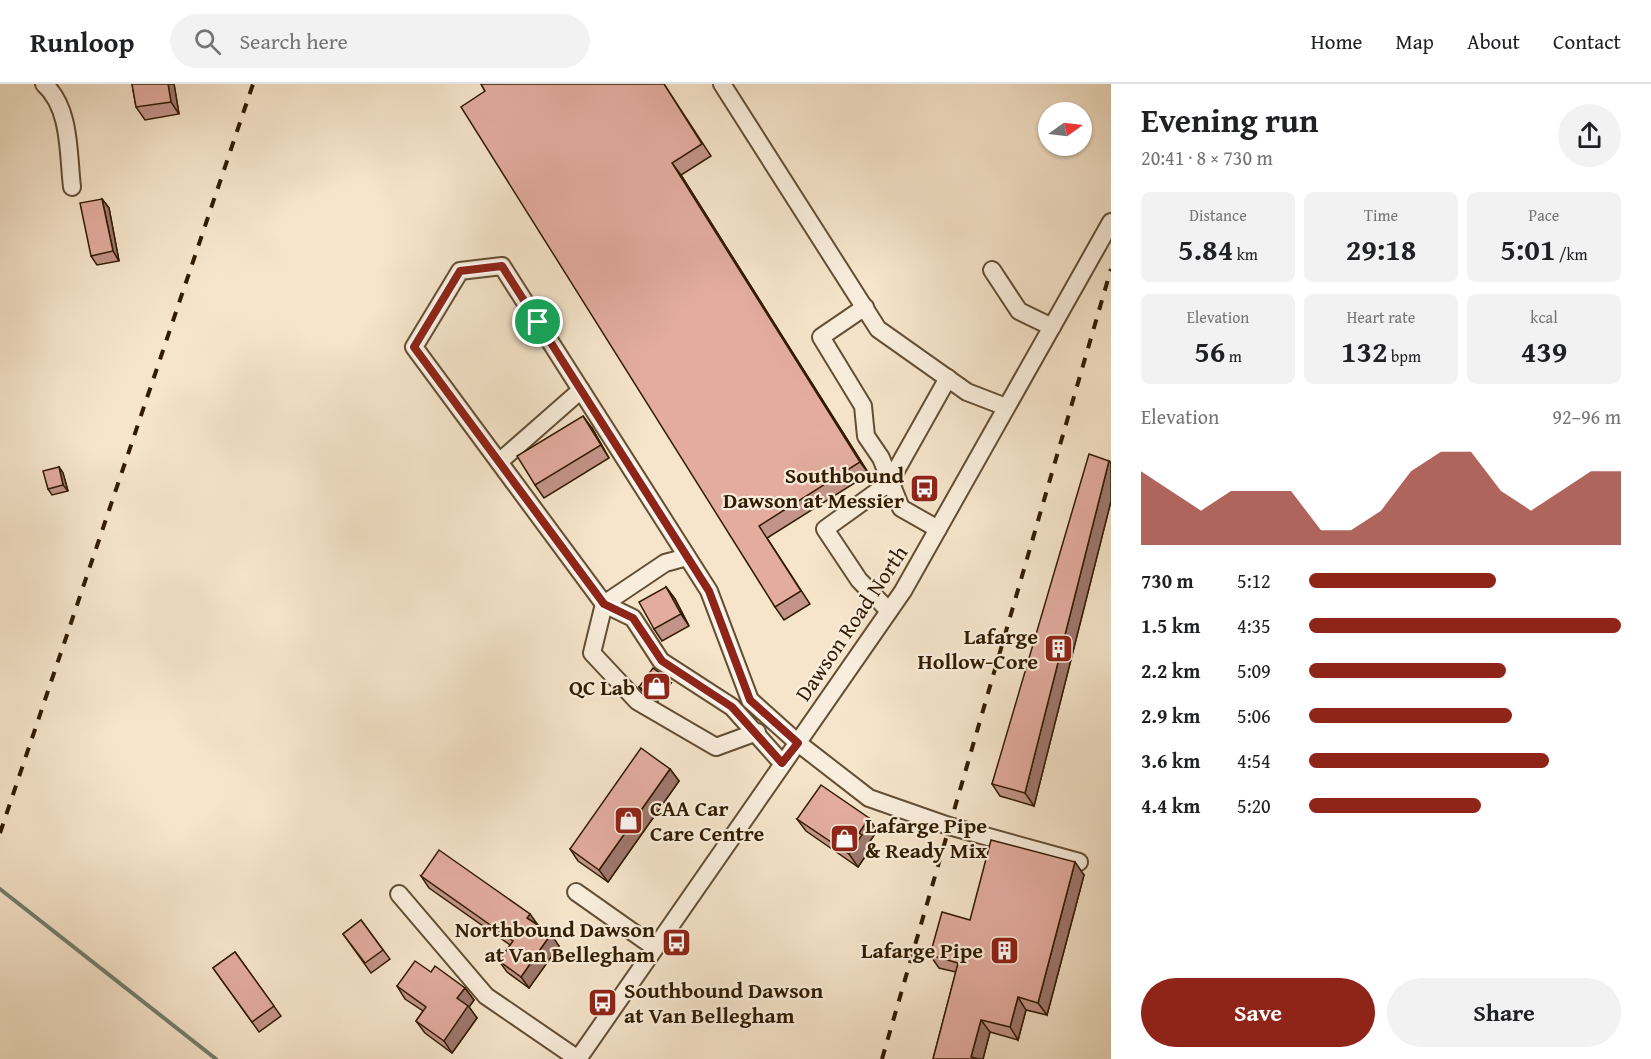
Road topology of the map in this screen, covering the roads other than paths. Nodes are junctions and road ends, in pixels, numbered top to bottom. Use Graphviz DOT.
graph roads {
  1 [pos="44,84"];
  2 [pos="722,84"];
  3 [pos="72,187"];
  4 [pos="1111,222"];
  5 [pos="992,270"];
  6 [pos="864,307"];
  7 [pos="1052,327"];
  8 [pos="948,378"];
  9 [pos="581,390"];
  10 [pos="1006,407"];
  11 [pos="499,462"];
  12 [pos="889,483"];
  13 [pos="938,529"];
  14 [pos="687,557"];
  15 [pos="604,604"];
  16 [pos="890,611"];
  17 [pos="757,732"];
  18 [pos="798,743"];
  19 [pos="782,763"];
  20 [pos="1078,862"];
  21 [pos="576,892"];
  22 [pos="399,894"];
  23 [pos="654,947"];
  24 [pos="578,1059"];
  1 -- 3 [label="street"];
  2 -- 6 [label="street"];
  4 -- 7 [label="street, Dawson Road North"];
  5 -- 7 [label="street"];
  6 -- 8 [label="street"];
  6 -- 12 [label="street"];
  7 -- 10 [label="street, Dawson Road North"];
  8 -- 10 [label="street"];
  8 -- 12 [label="street"];
  9 -- 11 [label="street"];
  9 -- 11 [label="street"];
  9 -- 14 [label="street"];
  10 -- 13 [label="street, Dawson Road North"];
  11 -- 15 [label="street"];
  12 -- 13 [label="street"];
  12 -- 16 [label="street"];
  13 -- 16 [label="street, Dawson Road North"];
  14 -- 15 [label="street"];
  14 -- 18 [label="street"];
  15 -- 17 [label="street"];
  15 -- 17 [label="street"];
  16 -- 18 [label="street, Dawson Road North"];
  17 -- 19 [label="street"];
  18 -- 19 [label="street, Dawson Road North"];
  18 -- 20 [label="street"];
  19 -- 23 [label="street, Dawson Road North"];
  21 -- 23 [label="street"];
  22 -- 24 [label="street"];
  23 -- 24 [label="street, Dawson Road North"];
}
